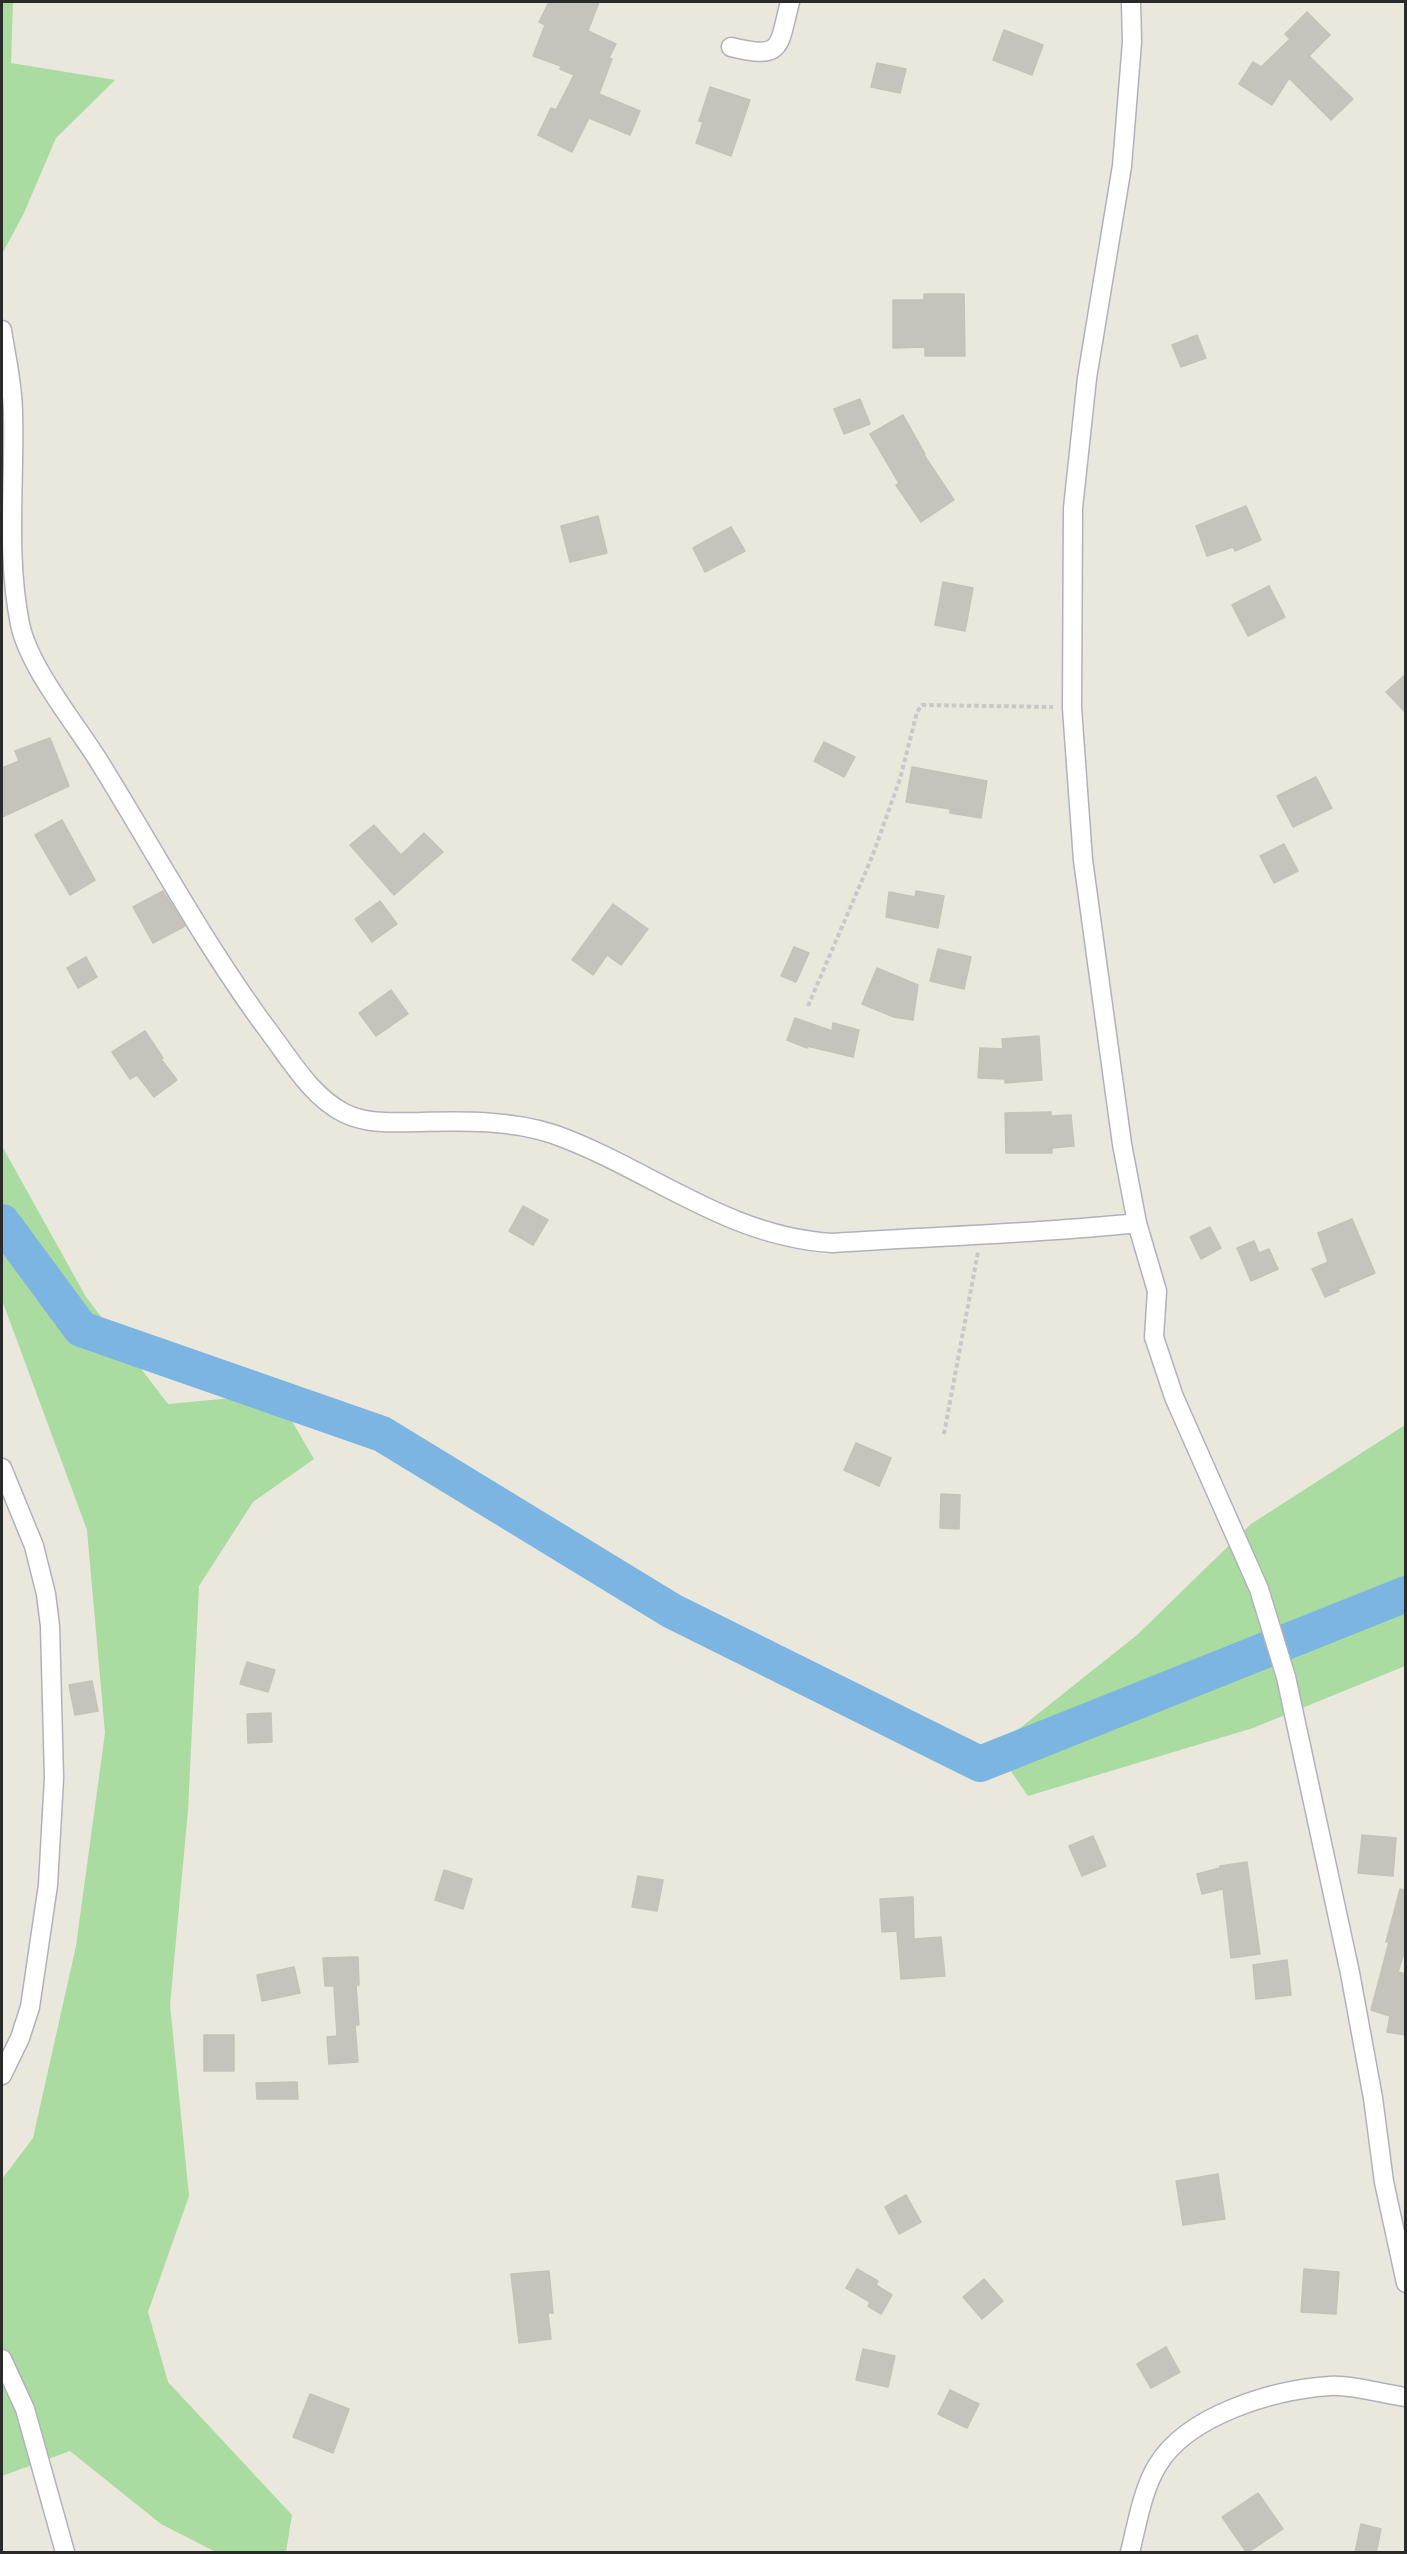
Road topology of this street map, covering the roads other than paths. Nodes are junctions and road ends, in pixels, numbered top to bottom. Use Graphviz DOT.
graph roads {
  1 [pos="790,2"];
  2 [pos="1131,2"];
  3 [pos="731,47"];
  4 [pos="2,330"];
  5 [pos="1137,1223"];
  6 [pos="2,1468"];
  7 [pos="2,2075"];
  8 [pos="1406,2283"];
  9 [pos="2,2358"];
  10 [pos="1406,2397"];
  11 [pos="65,2553"];
  12 [pos="1130,2553"];
  1 -- 3 [label="street"];
  2 -- 5 [label="street"];
  4 -- 5 [label="street"];
  5 -- 8 [label="street"];
  6 -- 7 [label="street"];
  9 -- 11 [label="street"];
  10 -- 12 [label="street"];
}
